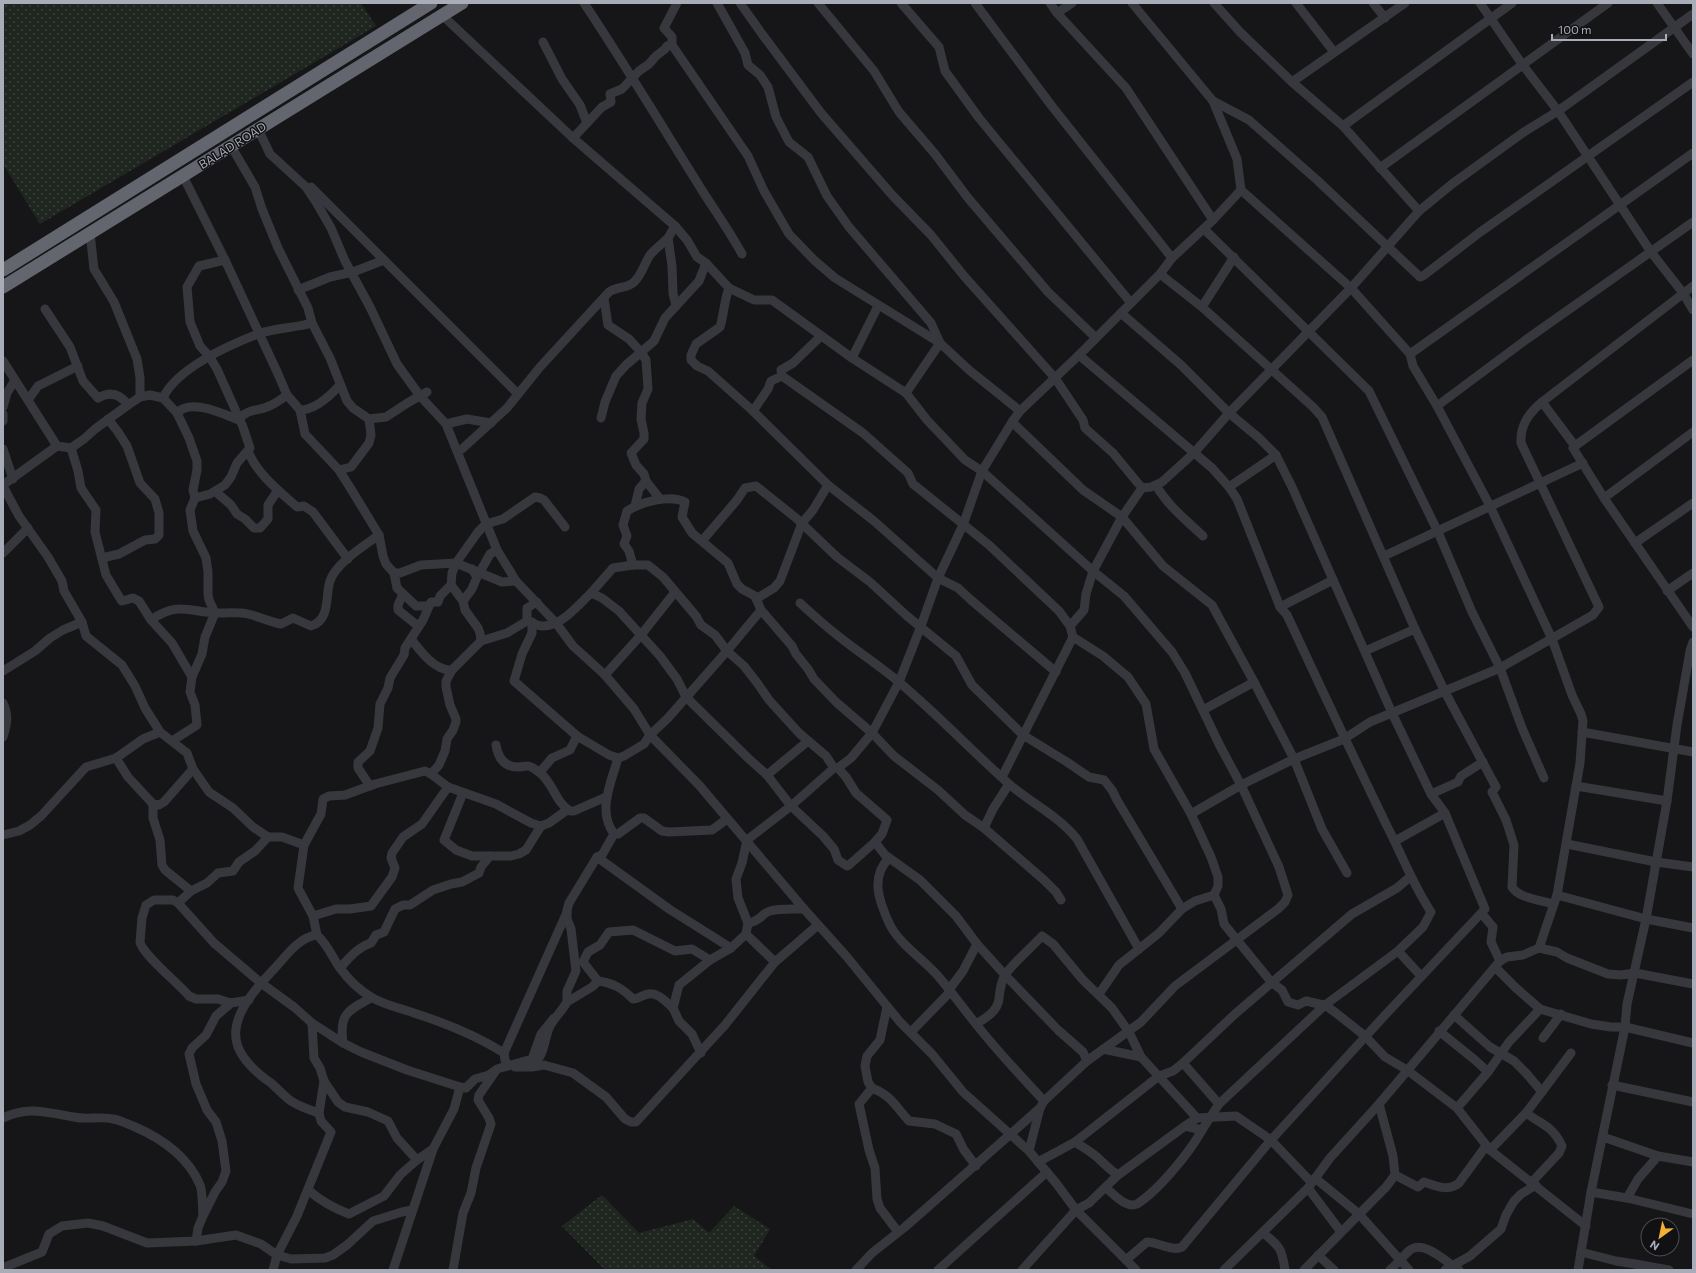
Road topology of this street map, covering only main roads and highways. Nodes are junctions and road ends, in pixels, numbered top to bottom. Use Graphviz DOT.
graph roads {
  1 [pos="431,3"];
  2 [pos="462,3"];
  3 [pos="3,270"];
  4 [pos="3,288"];
  1 -- 3 [label="highway, BALAD ROAD"];
  2 -- 4 [label="highway, BALAD ROAD"];
}
